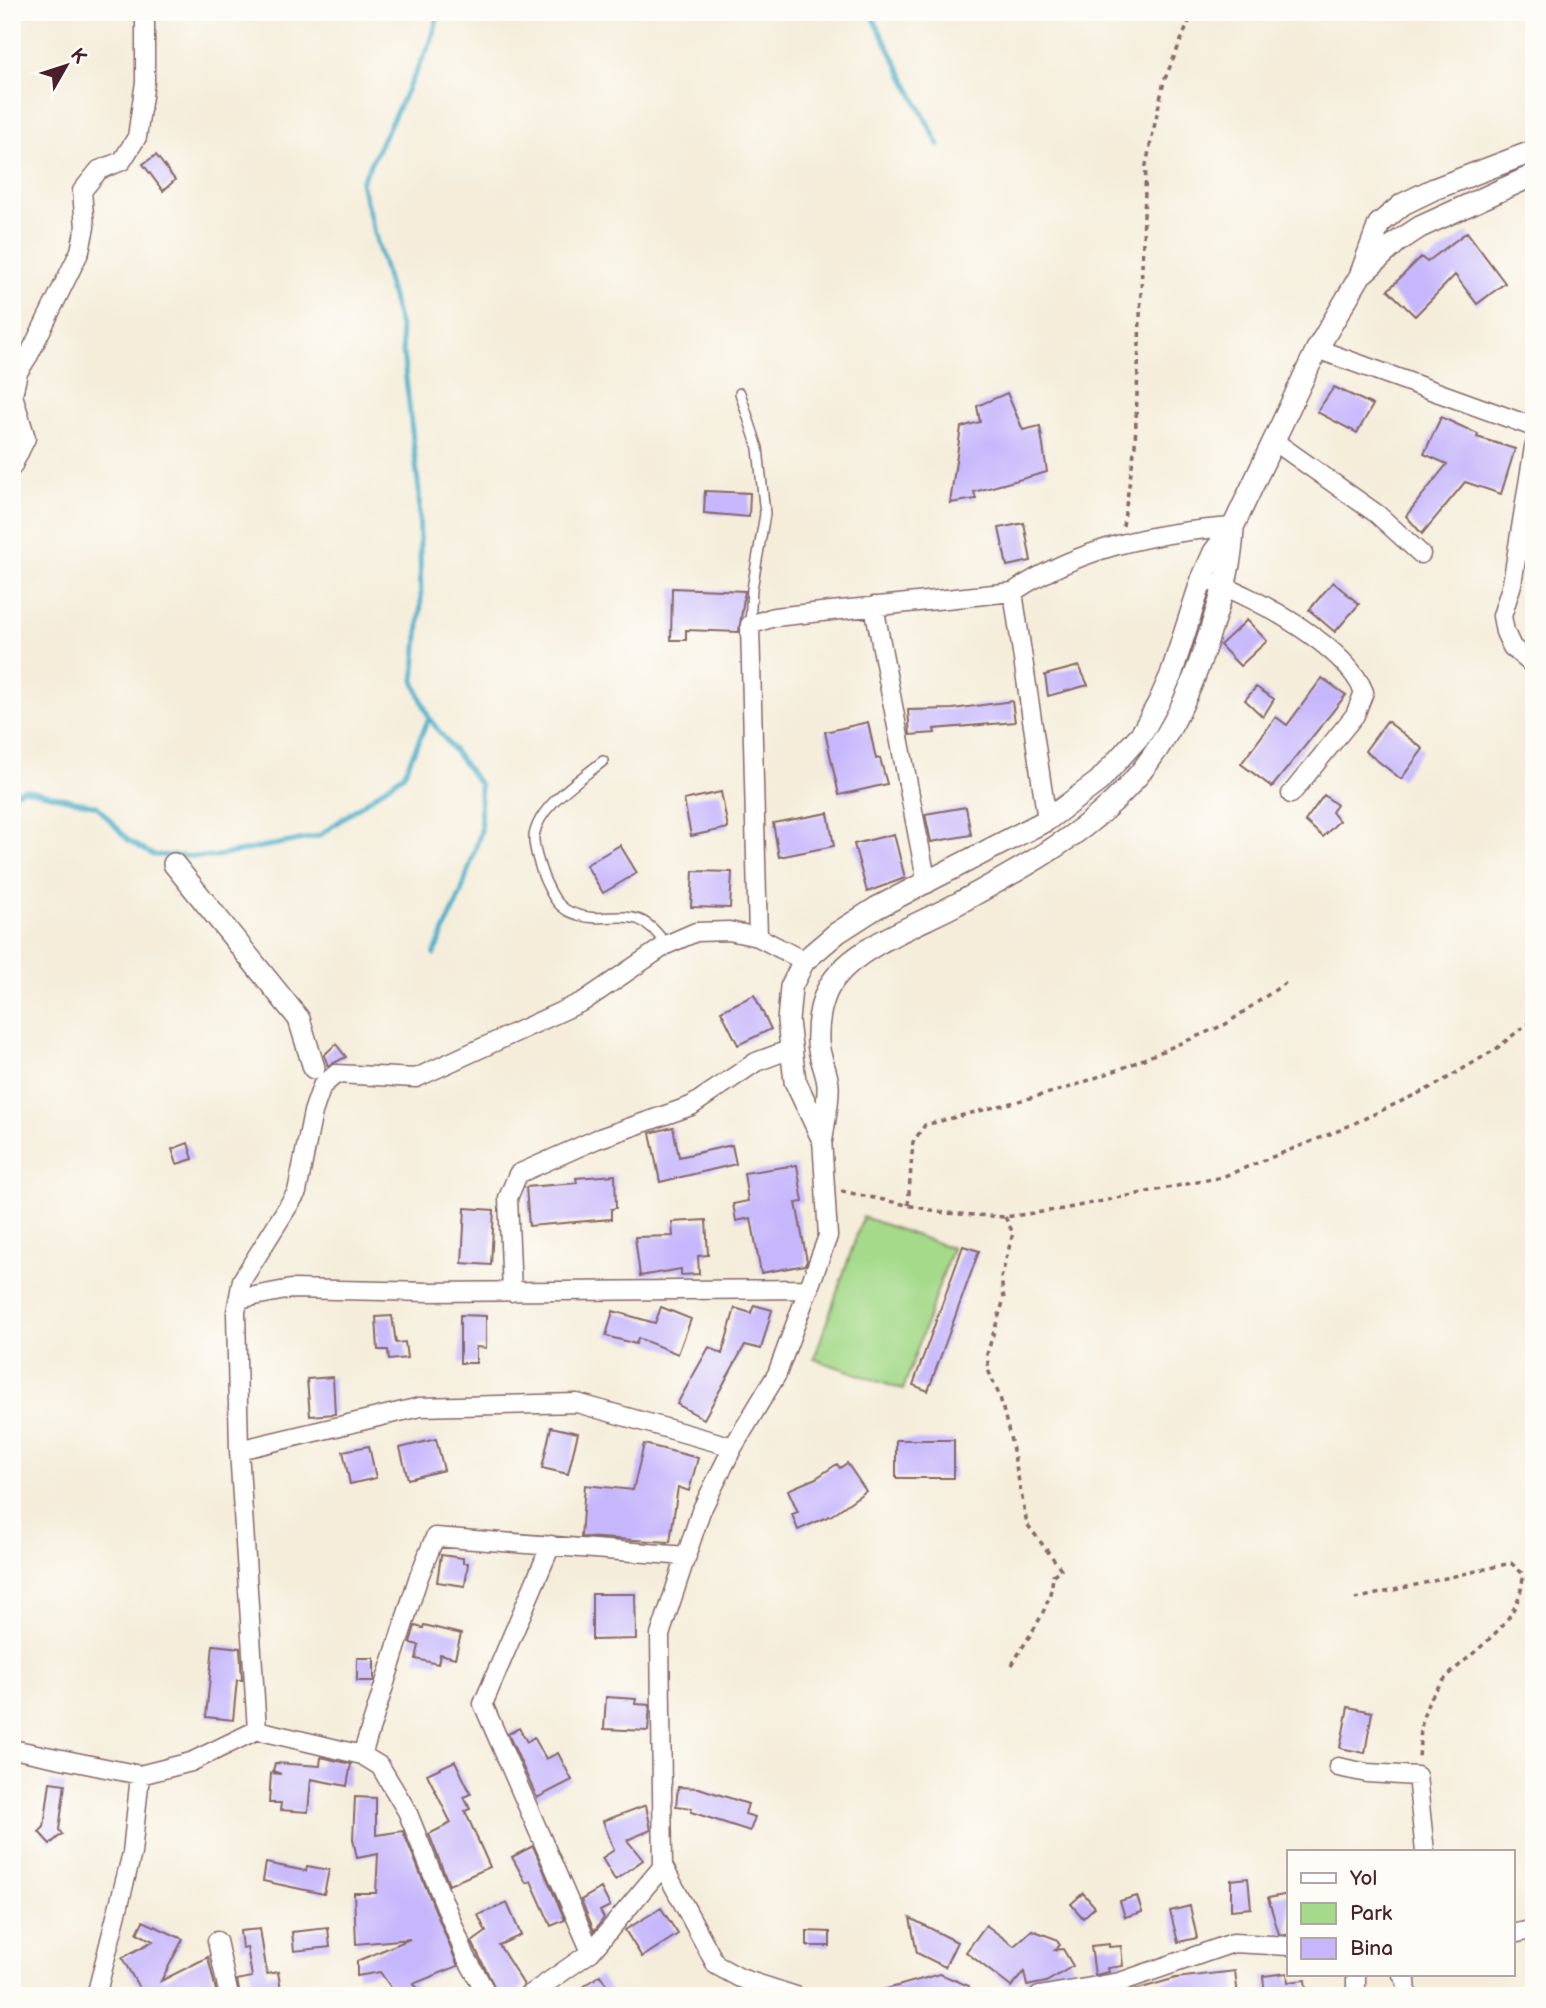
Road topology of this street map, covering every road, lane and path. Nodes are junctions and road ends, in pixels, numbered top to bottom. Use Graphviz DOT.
graph roads {
  1 [pos="145,12"];
  2 [pos="1193,12"];
  3 [pos="1534,151"];
  4 [pos="1534,175"];
  5 [pos="1360,276"];
  6 [pos="1317,349"];
  7 [pos="740,393"];
  8 [pos="1534,427"];
  9 [pos="1274,441"];
  10 [pos="1534,447"];
  11 [pos="12,467"];
  12 [pos="1233,527"];
  13 [pos="1121,542"];
  14 [pos="1422,554"];
  15 [pos="1202,579"];
  16 [pos="1224,586"];
  17 [pos="1013,592"];
  18 [pos="874,606"];
  19 [pos="750,625"];
  20 [pos="1534,666"];
  21 [pos="603,761"];
  22 [pos="1292,794"];
  23 [pos="1047,820"];
  24 [pos="174,864"];
  25 [pos="927,884"];
  26 [pos="758,937"];
  27 [pos="666,944"];
  28 [pos="804,961"];
  29 [pos="1288,981"];
  30 [pos="1534,1018"];
  31 [pos="791,1049"];
  32 [pos="318,1077"];
  33 [pos="822,1138"];
  34 [pos="825,1187"];
  35 [pos="908,1205"];
  36 [pos="1005,1217"];
  37 [pos="809,1289"];
  38 [pos="512,1292"];
  39 [pos="239,1299"];
  40 [pos="733,1447"];
  41 [pos="239,1450"];
  42 [pos="551,1545"];
  43 [pos="687,1556"];
  44 [pos="1355,1600"];
  45 [pos="1011,1667"];
  46 [pos="257,1730"];
  47 [pos="12,1748"];
  48 [pos="362,1755"];
  49 [pos="1338,1767"];
  50 [pos="140,1775"];
  51 [pos="1417,1776"];
  52 [pos="1425,1850"];
  53 [pos="663,1866"];
  54 [pos="1534,1929"];
  55 [pos="1514,1934"];
  56 [pos="217,1941"];
  57 [pos="1287,1946"];
  58 [pos="591,1952"];
  59 [pos="1356,1976"];
  60 [pos="1403,1976"];
  61 [pos="551,1990"];
  62 [pos="96,1996"];
  63 [pos="229,1996"];
  64 [pos="488,1996"];
  65 [pos="528,1996"];
  66 [pos="796,1996"];
  67 [pos="1039,1996"];
  68 [pos="1356,1996"];
  69 [pos="1407,1996"];
  1 -- 11 [label="street"];
  2 -- 13 [label="path"];
  3 -- 5 [label="street"];
  4 -- 5 [label="street"];
  5 -- 6 [label="street"];
  6 -- 8 [label="street"];
  6 -- 9 [label="street"];
  7 -- 19 [label="lane"];
  9 -- 12 [label="street"];
  9 -- 14 [label="street"];
  10 -- 20 [label="street"];
  12 -- 13 [label="street"];
  12 -- 15 [label="street"];
  12 -- 16 [label="street"];
  13 -- 17 [label="street"];
  15 -- 16 [label="street"];
  15 -- 23 [label="street"];
  16 -- 22 [label="street"];
  16 -- 33 [label="street"];
  17 -- 18 [label="street"];
  17 -- 23 [label="street"];
  18 -- 19 [label="street"];
  18 -- 25 [label="street"];
  19 -- 26 [label="street"];
  21 -- 27 [label="lane"];
  23 -- 25 [label="street"];
  24 -- 32 [label="street"];
  25 -- 28 [label="street"];
  26 -- 27 [label="street"];
  26 -- 28 [label="street"];
  27 -- 32 [label="street"];
  28 -- 31 [label="street"];
  29 -- 35 [label="path"];
  30 -- 36 [label="path"];
  31 -- 33 [label="street"];
  31 -- 38 [label="street"];
  32 -- 39 [label="street"];
  33 -- 34 [label="street"];
  34 -- 35 [label="path"];
  34 -- 37 [label="street"];
  35 -- 36 [label="path"];
  36 -- 45 [label="path"];
  37 -- 38 [label="street"];
  37 -- 40 [label="street"];
  38 -- 39 [label="street"];
  39 -- 41 [label="street"];
  40 -- 41 [label="street"];
  40 -- 43 [label="street"];
  41 -- 46 [label="street"];
  42 -- 43 [label="street"];
  42 -- 48 [label="street"];
  42 -- 58 [label="street"];
  43 -- 53 [label="street"];
  44 -- 51 [label="path"];
  46 -- 48 [label="street"];
  46 -- 50 [label="street"];
  47 -- 50 [label="street"];
  48 -- 64 [label="street"];
  49 -- 51 [label="street"];
  50 -- 62 [label="street"];
  51 -- 52 [label="street"];
  53 -- 58 [label="street"];
  53 -- 66 [label="street"];
  54 -- 55 [label="street"];
  56 -- 63 [label="street"];
  57 -- 67 [label="street"];
  58 -- 61 [label="street"];
  59 -- 68 [label="street"];
  60 -- 69 [label="street"];
  61 -- 65 [label="street"];
}
